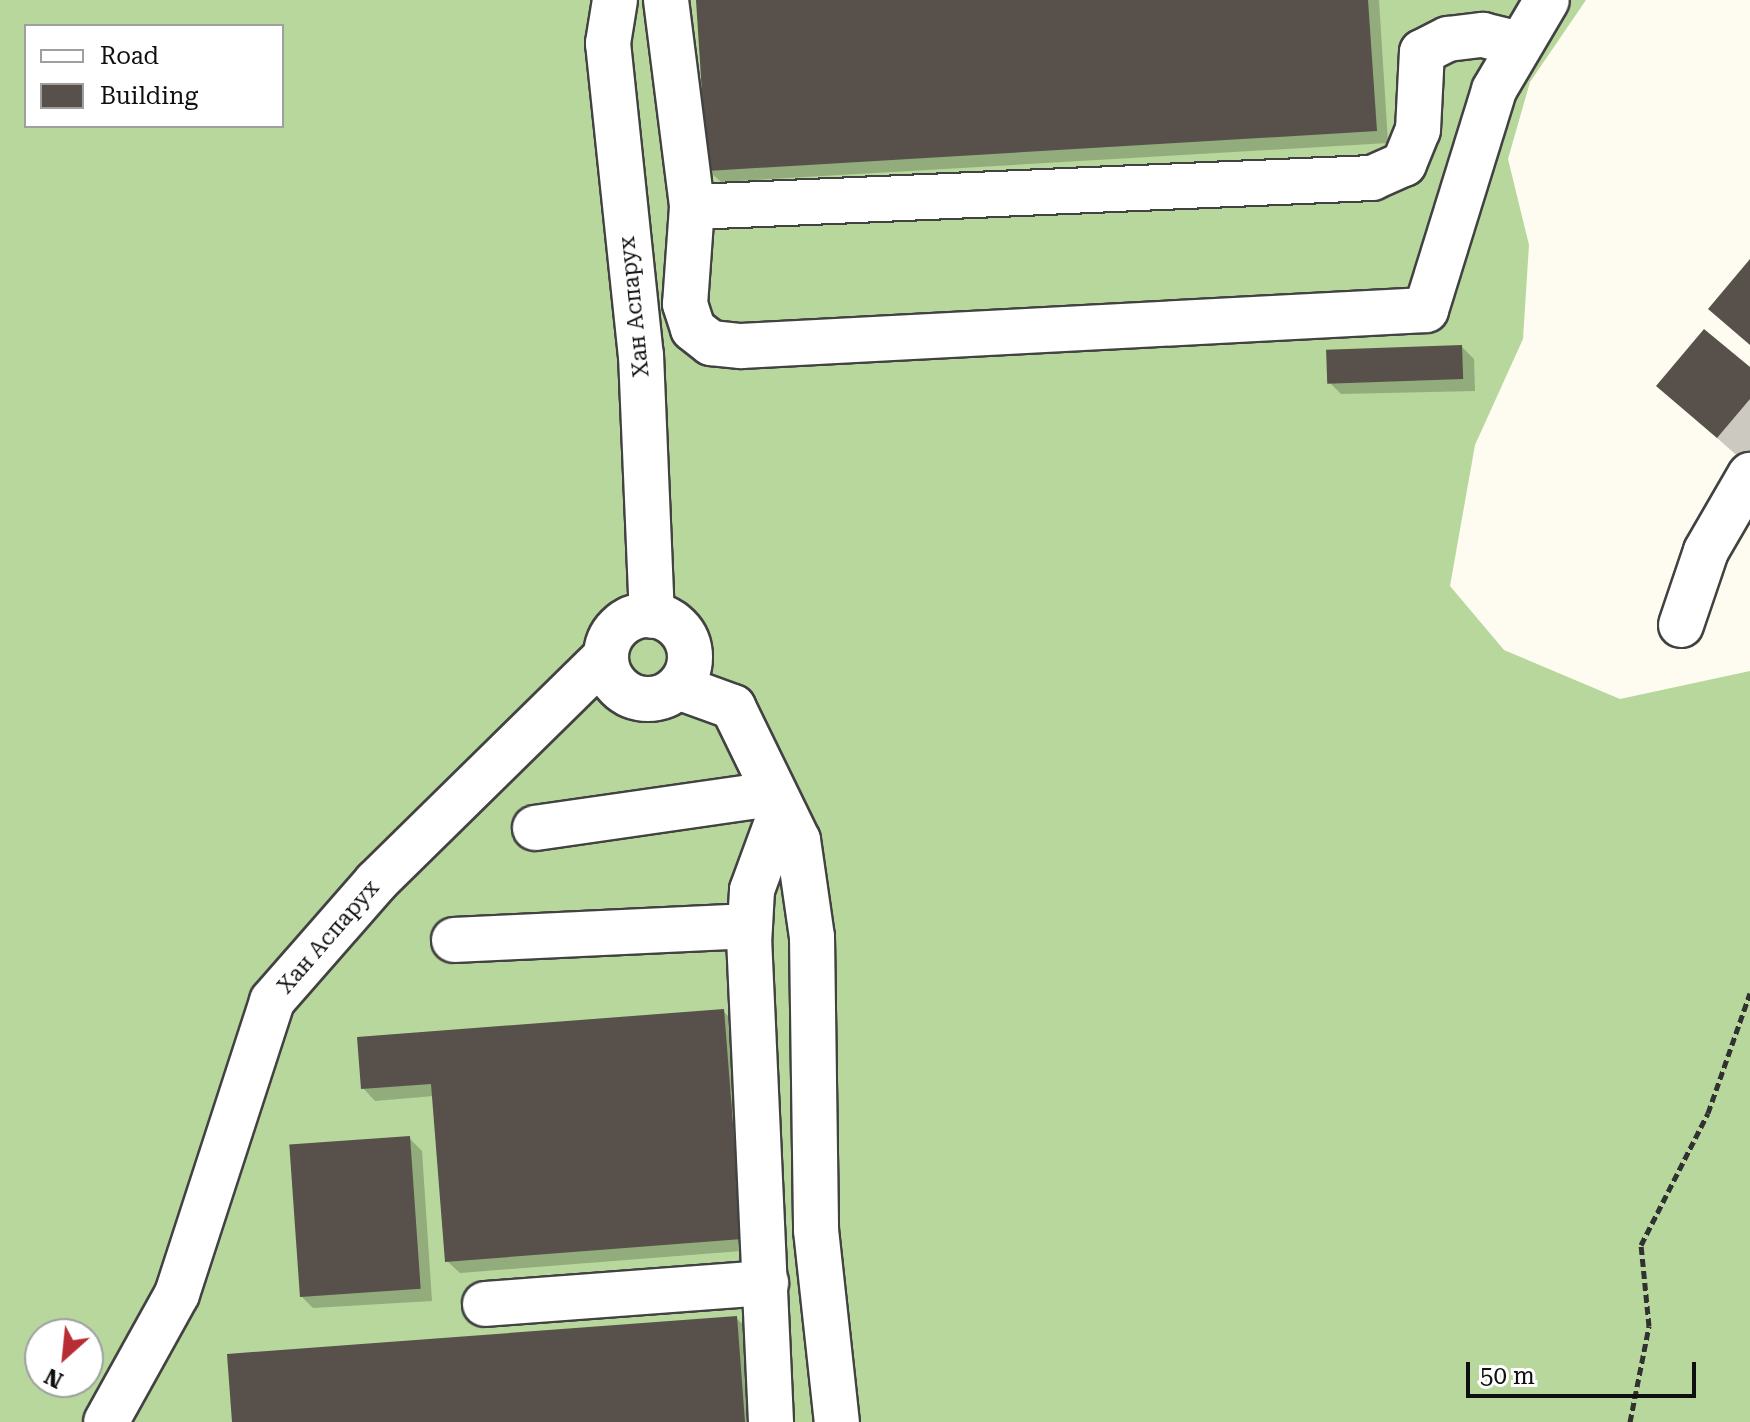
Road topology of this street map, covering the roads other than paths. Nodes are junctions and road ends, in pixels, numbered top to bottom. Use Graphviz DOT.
graph roads {
  1 [pos="615,0"];
  2 [pos="666,0"];
  3 [pos="1547,0"];
  4 [pos="1518,44"];
  5 [pos="692,207"];
  6 [pos="1750,475"];
  7 [pos="652,616"];
  8 [pos="1681,625"];
  9 [pos="606,656"];
  10 [pos="678,687"];
  11 [pos="776,802"];
  12 [pos="535,828"];
  13 [pos="750,926"];
  14 [pos="454,940"];
  15 [pos="766,1283"];
  16 [pos="485,1304"];
  17 [pos="106,1422"];
  18 [pos="771,1422"];
  19 [pos="837,1422"];
  1 -- 7 [label="street, Хан Аспарух"];
  2 -- 5 [label="street"];
  3 -- 4 [label="street"];
  4 -- 5 [label="street"];
  4 -- 5 [label="street"];
  6 -- 8 [label="street"];
  7 -- 9 [label="street, Хан Аспарух"];
  7 -- 10 [label="street"];
  9 -- 10 [label="street"];
  9 -- 17 [label="street, Хан Аспарух"];
  10 -- 11 [label="street"];
  11 -- 12 [label="street"];
  11 -- 13 [label="street"];
  11 -- 19 [label="street"];
  13 -- 14 [label="street"];
  13 -- 15 [label="street"];
  15 -- 16 [label="street"];
  15 -- 18 [label="street"];
}
